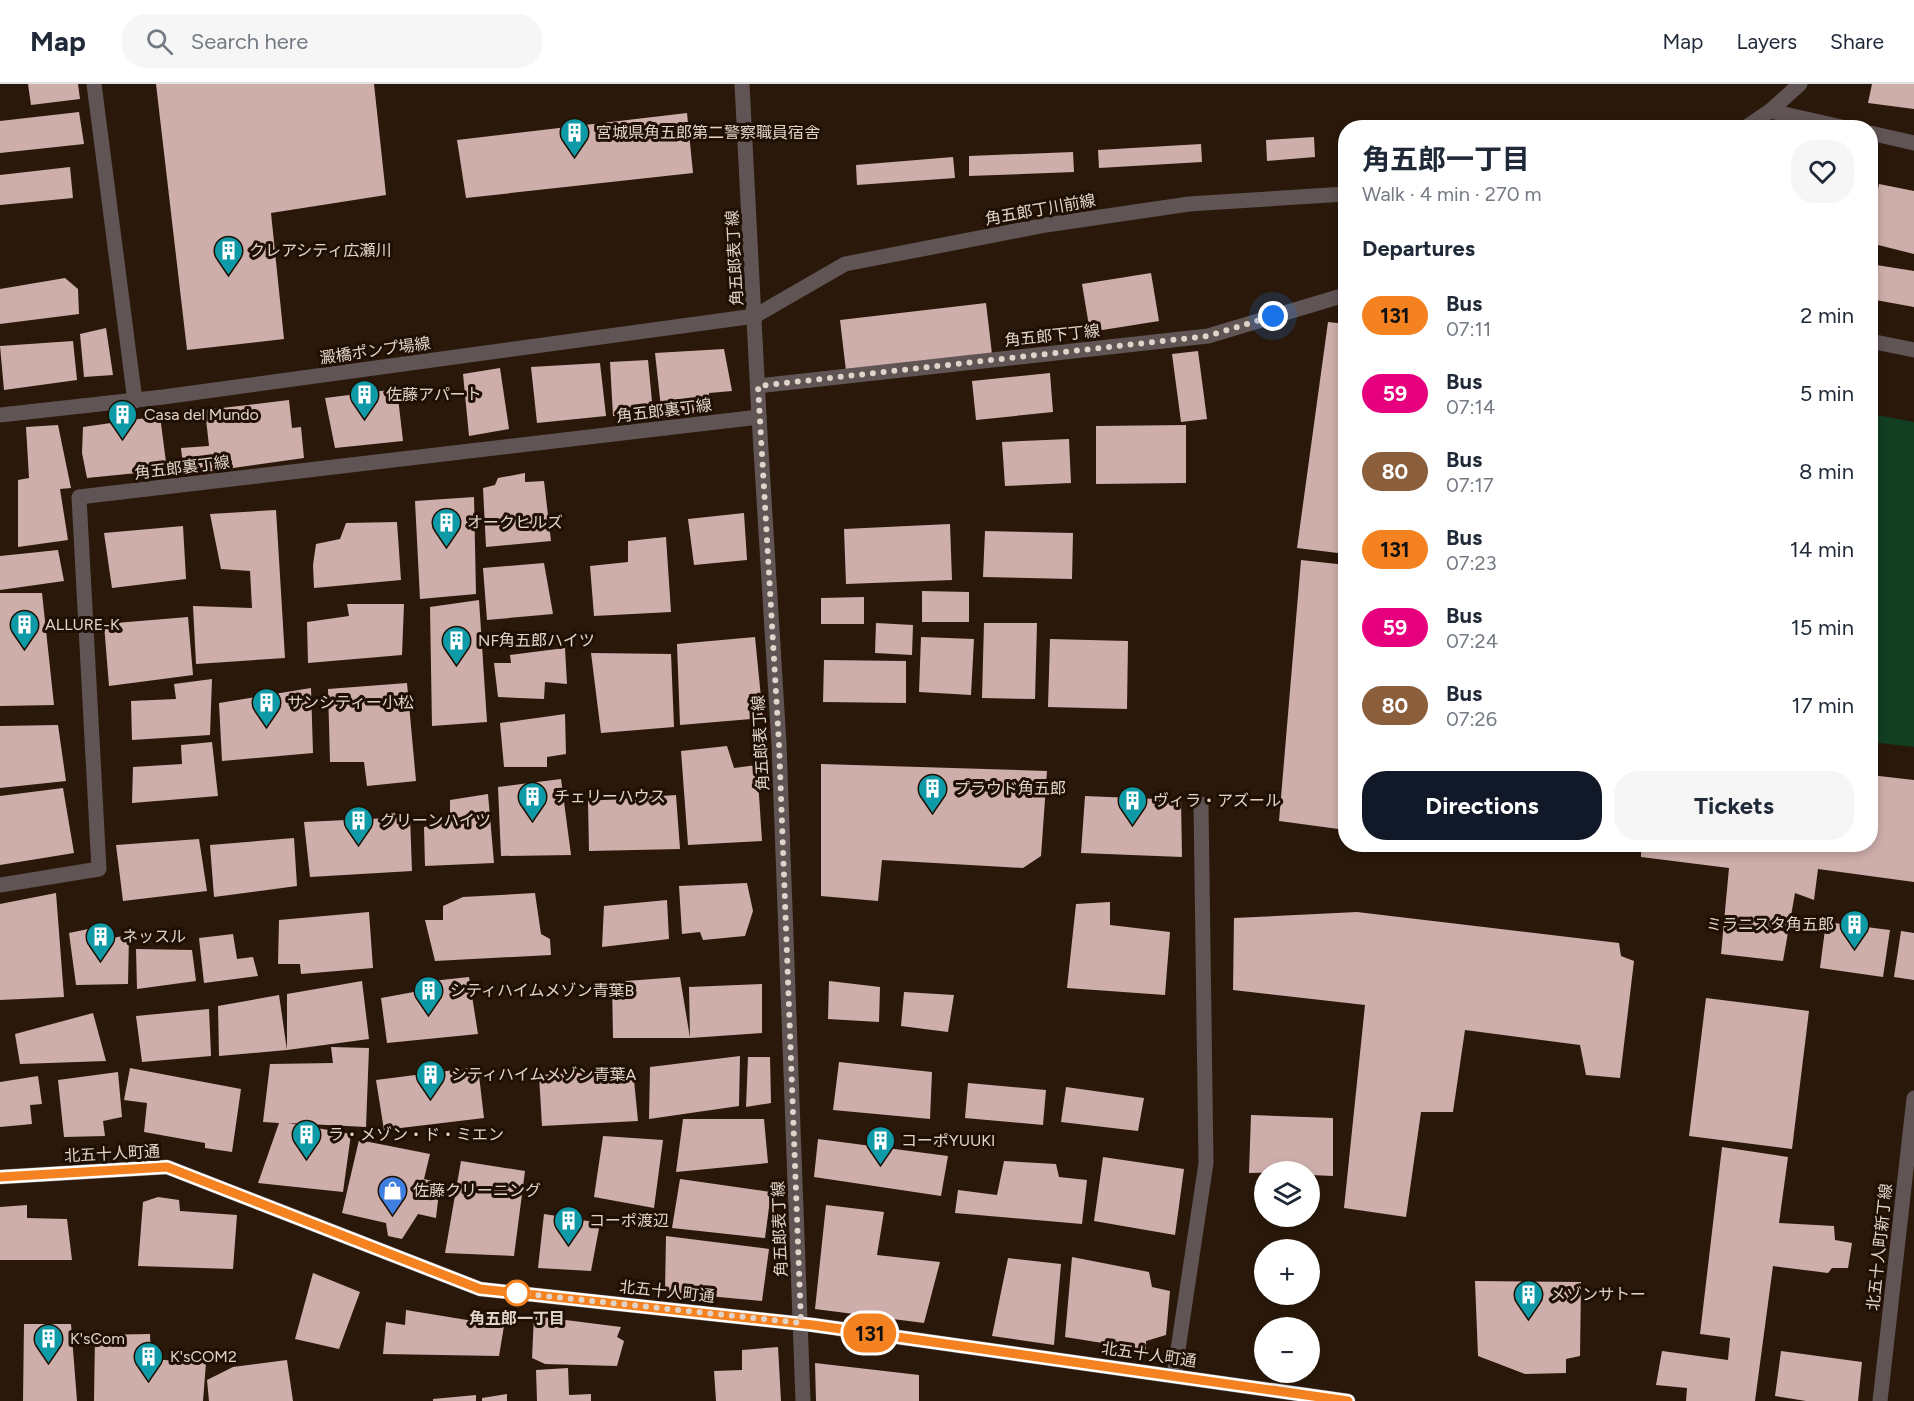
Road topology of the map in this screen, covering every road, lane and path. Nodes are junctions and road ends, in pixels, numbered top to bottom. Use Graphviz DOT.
graph roads {
  1 [pos="94,84"];
  2 [pos="742,84"];
  3 [pos="1800,84"];
  4 [pos="1770,111"];
  5 [pos="1757,120"];
  6 [pos="1810,120"];
  7 [pos="1878,135"];
  8 [pos="1914,143"];
  9 [pos="1338,195"];
  10 [pos="1338,297"];
  11 [pos="755,316"];
  12 [pos="1878,343"];
  13 [pos="1914,350"];
  14 [pos="758,386"];
  15 [pos="135,401"];
  16 [pos="0,415"];
  17 [pos="759,417"];
  18 [pos="1201,804"];
  19 [pos="0,885"];
  20 [pos="1914,1098"];
  21 [pos="0,1177"];
  22 [pos="801,1323"];
  23 [pos="1174,1376"];
  24 [pos="803,1401"];
  25 [pos="1348,1401"];
  26 [pos="1880,1401"];
  1 -- 15 [label="street"];
  2 -- 11 [label="street, 角五郎表丁線"];
  3 -- 4 [label="street"];
  4 -- 5 [label="street"];
  4 -- 6 [label="street"];
  7 -- 8 [label="street"];
  9 -- 11 [label="street, 角五郎丁川前線"];
  10 -- 14 [label="street, 角五郎下丁線"];
  11 -- 14 [label="street, 角五郎表丁線"];
  11 -- 15 [label="street, 澱橋ポンプ場線"];
  12 -- 13 [label="street"];
  14 -- 17 [label="street, 角五郎表丁線"];
  15 -- 16 [label="street, 澱橋ポンプ場線"];
  17 -- 19 [label="street, 角五郎裏丁線"];
  17 -- 22 [label="street, 角五郎表丁線"];
  18 -- 23 [label="street"];
  20 -- 26 [label="street, 北五十人町新丁線"];
  21 -- 22 [label="street, 北五十人町通"];
  22 -- 23 [label="street, 北五十人町通"];
  22 -- 24 [label="street, 角五郎表丁線"];
  23 -- 25 [label="street, 北五十人町通"];
}
